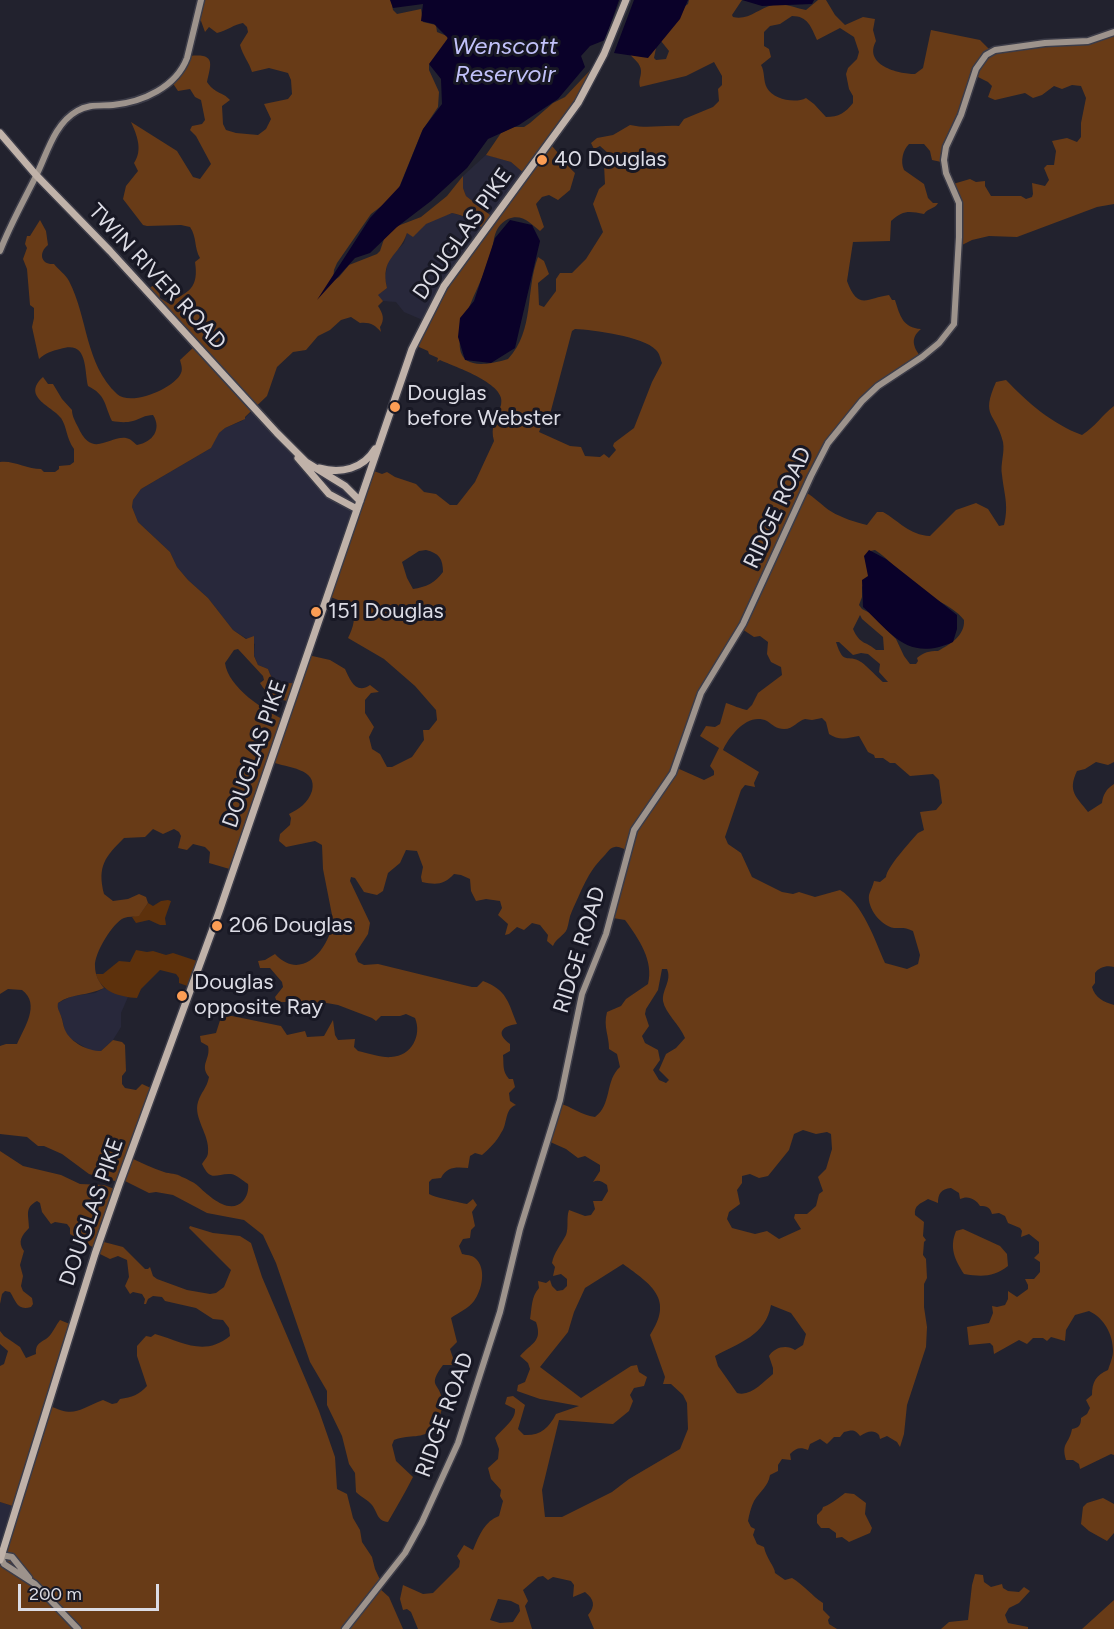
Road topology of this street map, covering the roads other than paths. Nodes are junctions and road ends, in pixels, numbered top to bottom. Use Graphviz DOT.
graph roads {
  1 [pos="201,0"];
  2 [pos="626,0"];
  3 [pos="1114,32"];
  4 [pos="0,133"];
  5 [pos="36,176"];
  6 [pos="0,251"];
  7 [pos="380,439"];
  8 [pos="288,444"];
  9 [pos="310,465"];
  10 [pos="358,505"];
  11 [pos="0,1556"];
  12 [pos="32,1581"];
  13 [pos="78,1629"];
  14 [pos="345,1629"];
  1 -- 5 [label="street"];
  2 -- 7 [label="main road, DOUGLAS PIKE"];
  3 -- 14 [label="street, RIDGE ROAD"];
  4 -- 5 [label="main road, TWIN RIVER ROAD"];
  5 -- 6 [label="street"];
  5 -- 8 [label="main road, TWIN RIVER ROAD"];
  7 -- 9 [label="main road"];
  7 -- 10 [label="main road, DOUGLAS PIKE"];
  8 -- 9 [label="main road, TWIN RIVER ROAD"];
  8 -- 10 [label="main road, TWIN RIVER ROAD"];
  9 -- 10 [label="main road, TWIN RIVER ROAD"];
  10 -- 11 [label="main road, DOUGLAS PIKE"];
  11 -- 12 [label="street"];
  11 -- 12 [label="street"];
  12 -- 13 [label="street"];
}
